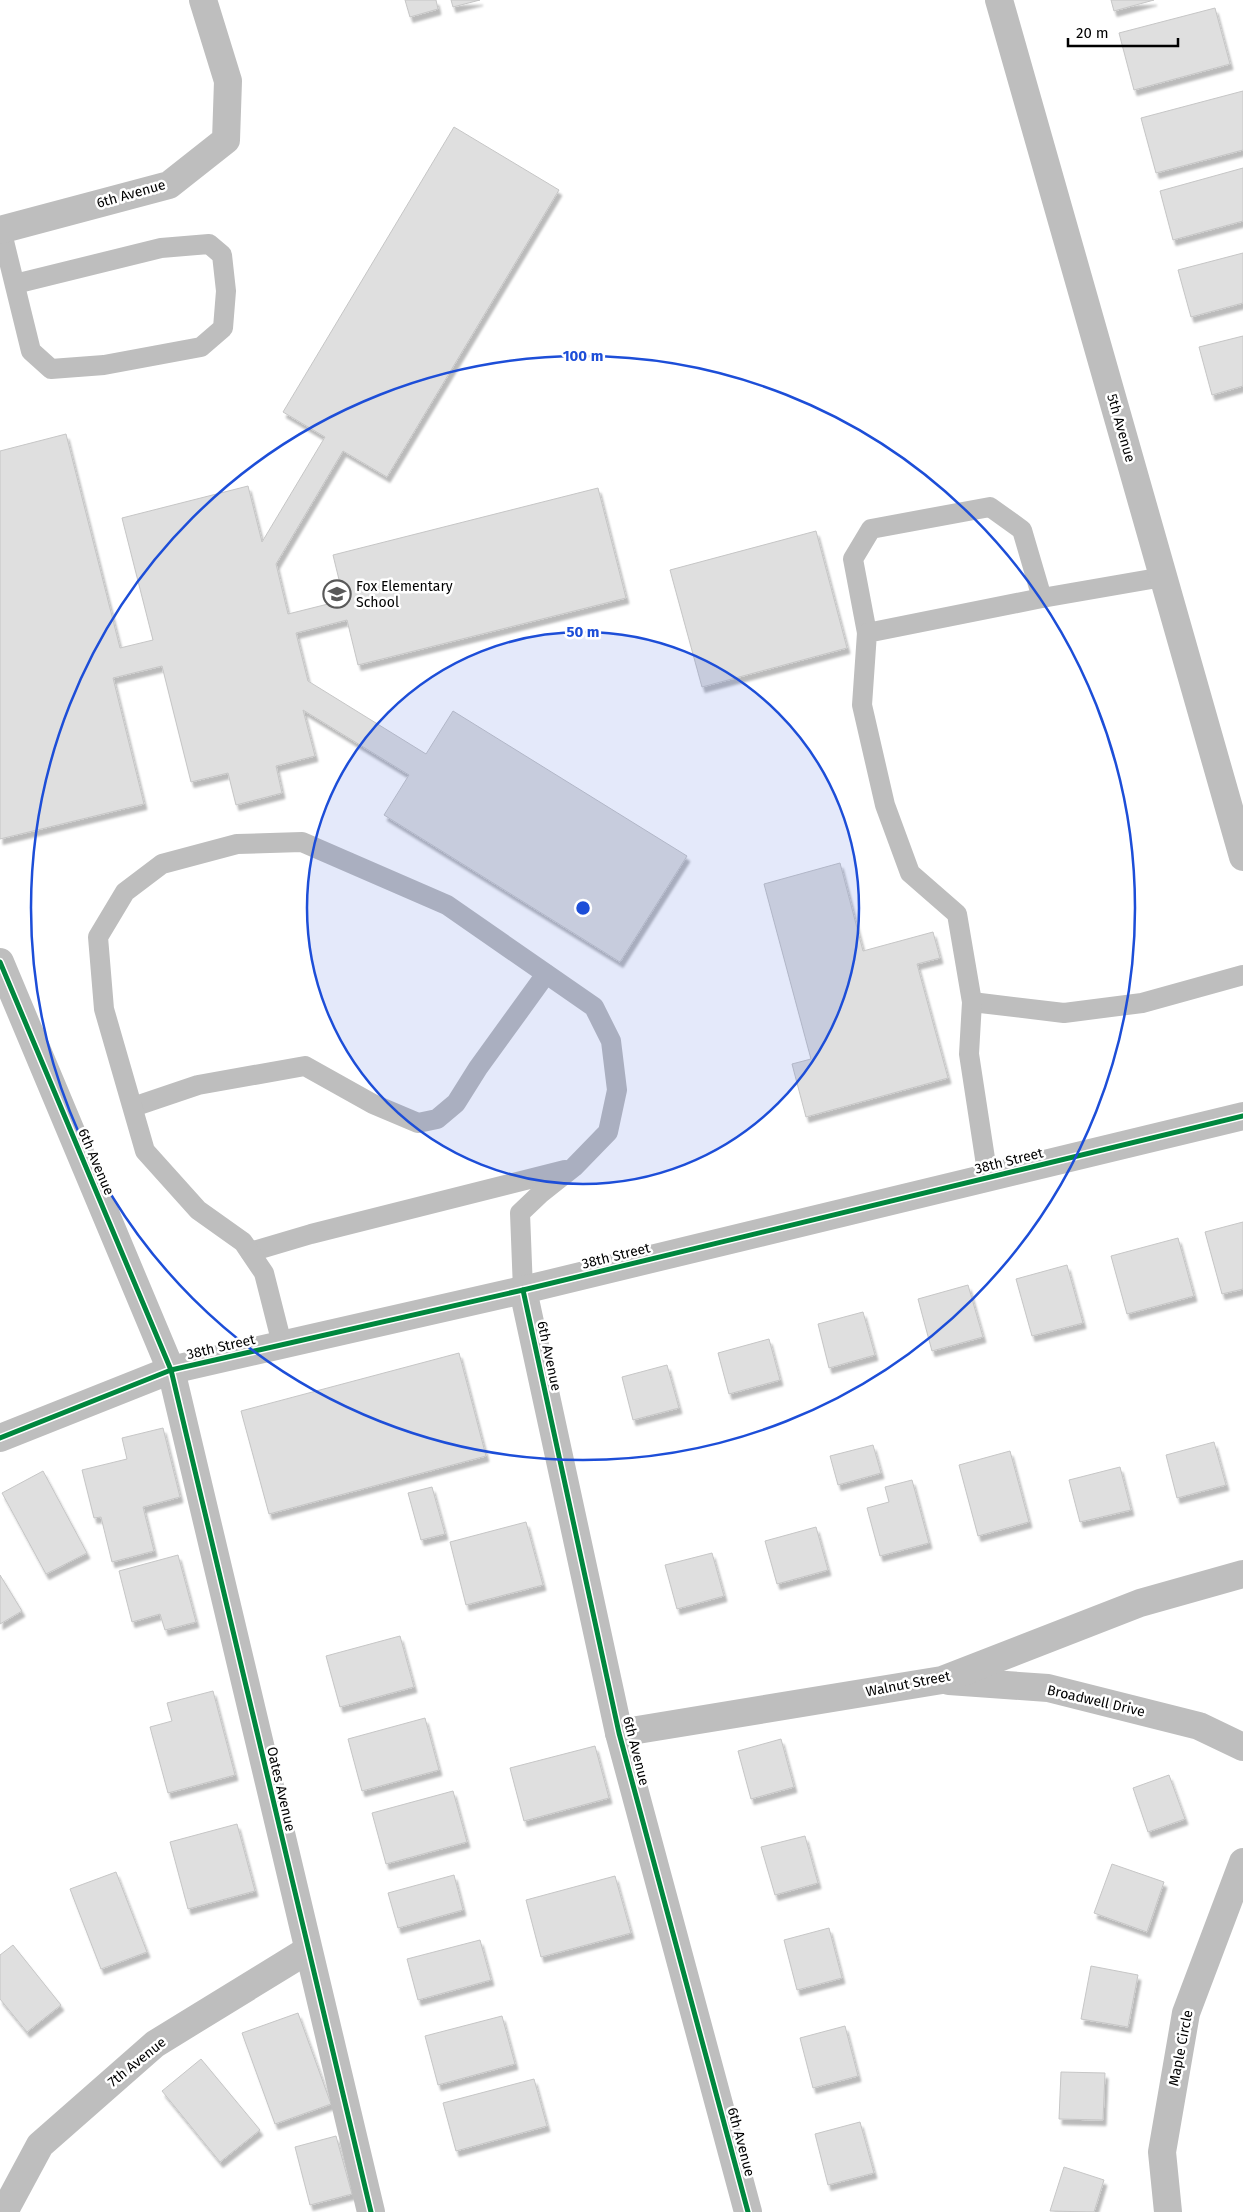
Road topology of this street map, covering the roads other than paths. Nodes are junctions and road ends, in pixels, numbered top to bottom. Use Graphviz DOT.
graph roads {
  1 [pos="203,0"];
  2 [pos="999,0"];
  3 [pos="0,229"];
  4 [pos="15,284"];
  5 [pos="1164,577"];
  6 [pos="1042,598"];
  7 [pos="867,633"];
  8 [pos="1243,857"];
  9 [pos="0,962"];
  10 [pos="546,974"];
  11 [pos="1243,974"];
  12 [pos="972,1002"];
  13 [pos="133,1107"];
  14 [pos="1243,1116"];
  15 [pos="574,1167"];
  16 [pos="988,1178"];
  17 [pos="250,1252"];
  18 [pos="523,1290"];
  19 [pos="282,1344"];
  20 [pos="171,1370"];
  21 [pos="0,1438"];
  22 [pos="1243,1574"];
  23 [pos="942,1680"];
  24 [pos="619,1733"];
  25 [pos="1243,1747"];
  26 [pos="1243,1862"];
  27 [pos="308,1950"];
  28 [pos="4,2212"];
  29 [pos="371,2212"];
  30 [pos="748,2212"];
  31 [pos="1168,2212"];
  1 -- 3 [label="street, 6th Avenue"];
  2 -- 5 [label="street, 5th Avenue"];
  3 -- 4 [label="lane"];
  4 -- 4 [label="lane"];
  5 -- 6 [label="lane"];
  5 -- 8 [label="street, 5th Avenue"];
  6 -- 7 [label="lane"];
  6 -- 7 [label="lane"];
  7 -- 12 [label="lane"];
  9 -- 20 [label="street, 6th Avenue"];
  10 -- 13 [label="lane"];
  10 -- 13 [label="lane"];
  10 -- 15 [label="lane"];
  11 -- 12 [label="lane"];
  12 -- 16 [label="lane"];
  13 -- 17 [label="lane"];
  14 -- 16 [label="street, 38th Street"];
  15 -- 17 [label="lane"];
  15 -- 18 [label="lane"];
  16 -- 18 [label="street, 38th Street"];
  17 -- 19 [label="lane"];
  18 -- 19 [label="street, 38th Street"];
  18 -- 24 [label="street, 6th Avenue"];
  19 -- 20 [label="street, 38th Street"];
  20 -- 21 [label="street, 38th Street"];
  20 -- 27 [label="street, Oates Avenue"];
  22 -- 23 [label="street, Walnut Street"];
  23 -- 24 [label="street, Walnut Street"];
  23 -- 25 [label="street, Broadwell Drive"];
  24 -- 30 [label="street, 6th Avenue"];
  26 -- 31 [label="street, Maple Circle"];
  27 -- 28 [label="street, 7th Avenue"];
  27 -- 29 [label="street, Oates Avenue"];
}
